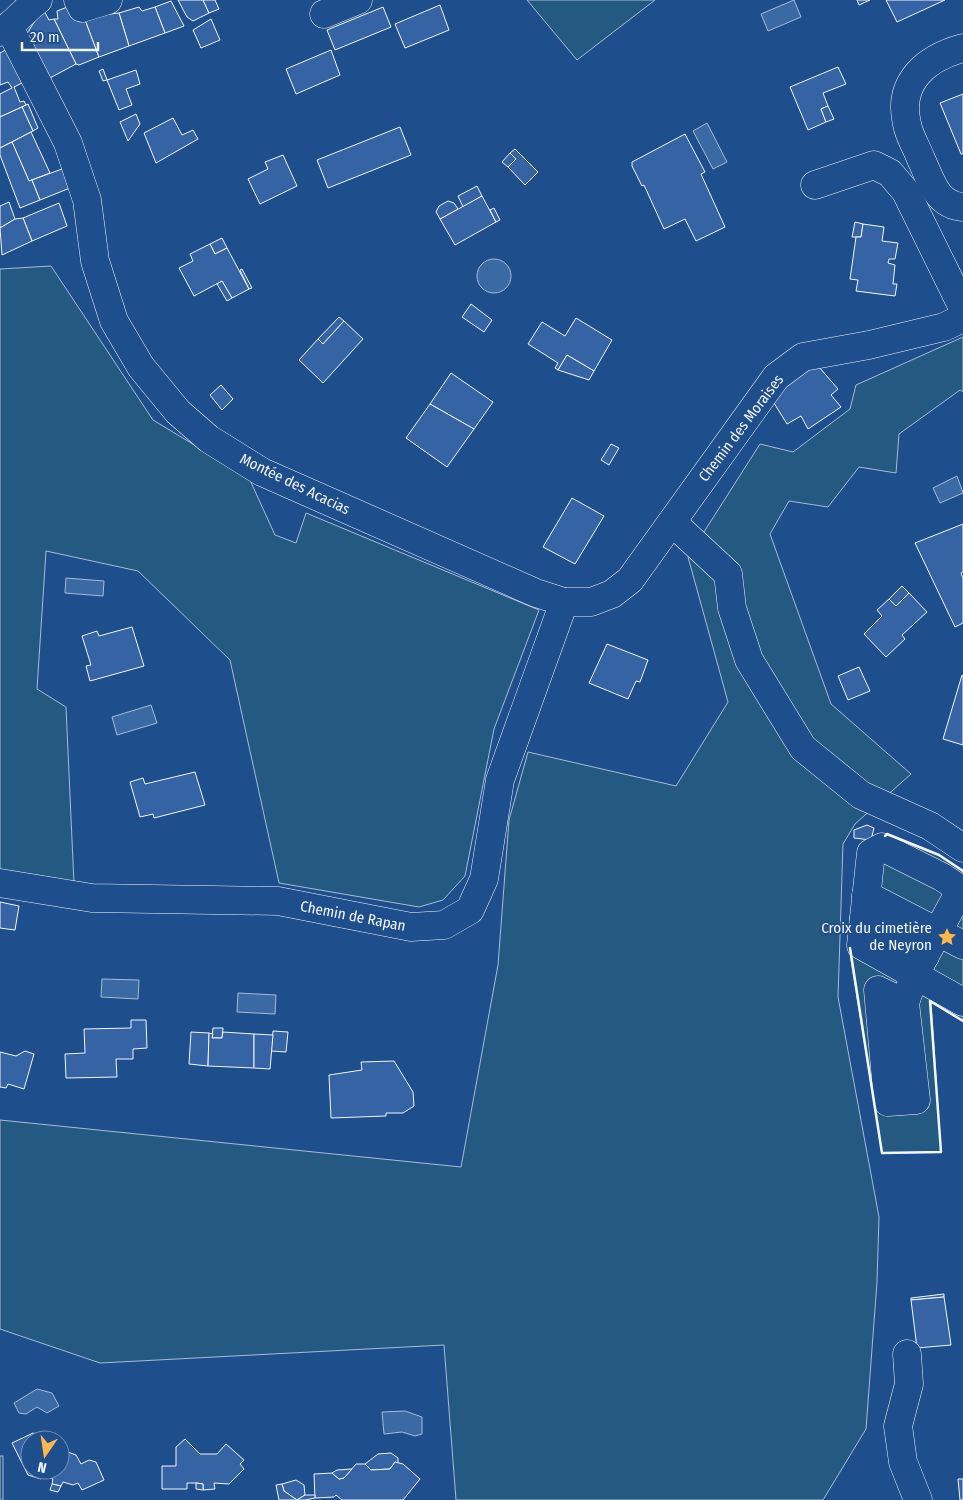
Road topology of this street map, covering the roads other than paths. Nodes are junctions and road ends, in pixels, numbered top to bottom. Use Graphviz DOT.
graph roads {
  1 [pos="38,0"];
  2 [pos="78,0"];
  3 [pos="108,0"];
  4 [pos="358,0"];
  5 [pos="324,14"];
  6 [pos="5,29"];
  7 [pos="963,48"];
  8 [pos="815,185"];
  9 [pos="963,207"];
  10 [pos="963,308"];
  11 [pos="963,318"];
  12 [pos="672,522"];
  13 [pos="564,602"];
  14 [pos="963,848"];
  15 [pos="0,883"];
  16 [pos="962,890"];
  17 [pos="865,907"];
  18 [pos="954,935"];
  19 [pos="923,973"];
  20 [pos="963,1002"];
  21 [pos="905,1003"];
  22 [pos="907,1354"];
  23 [pos="918,1500"];
  1 -- 6 [label="street"];
  2 -- 3 [label="street"];
  4 -- 5 [label="street"];
  6 -- 13 [label="street, Montée des Acacias"];
  7 -- 9 [label="street"];
  8 -- 10 [label="street"];
  11 -- 12 [label="street, Chemin des Moraises"];
  12 -- 13 [label="street, Chemin des Moraises"];
  12 -- 14 [label="street"];
  13 -- 15 [label="street, Chemin de Rapan"];
  16 -- 17 [label="street"];
  16 -- 18 [label="street"];
  17 -- 18 [label="street"];
  17 -- 19 [label="street"];
  18 -- 19 [label="street"];
  19 -- 20 [label="street"];
  19 -- 21 [label="street"];
  22 -- 23 [label="street"];
}
